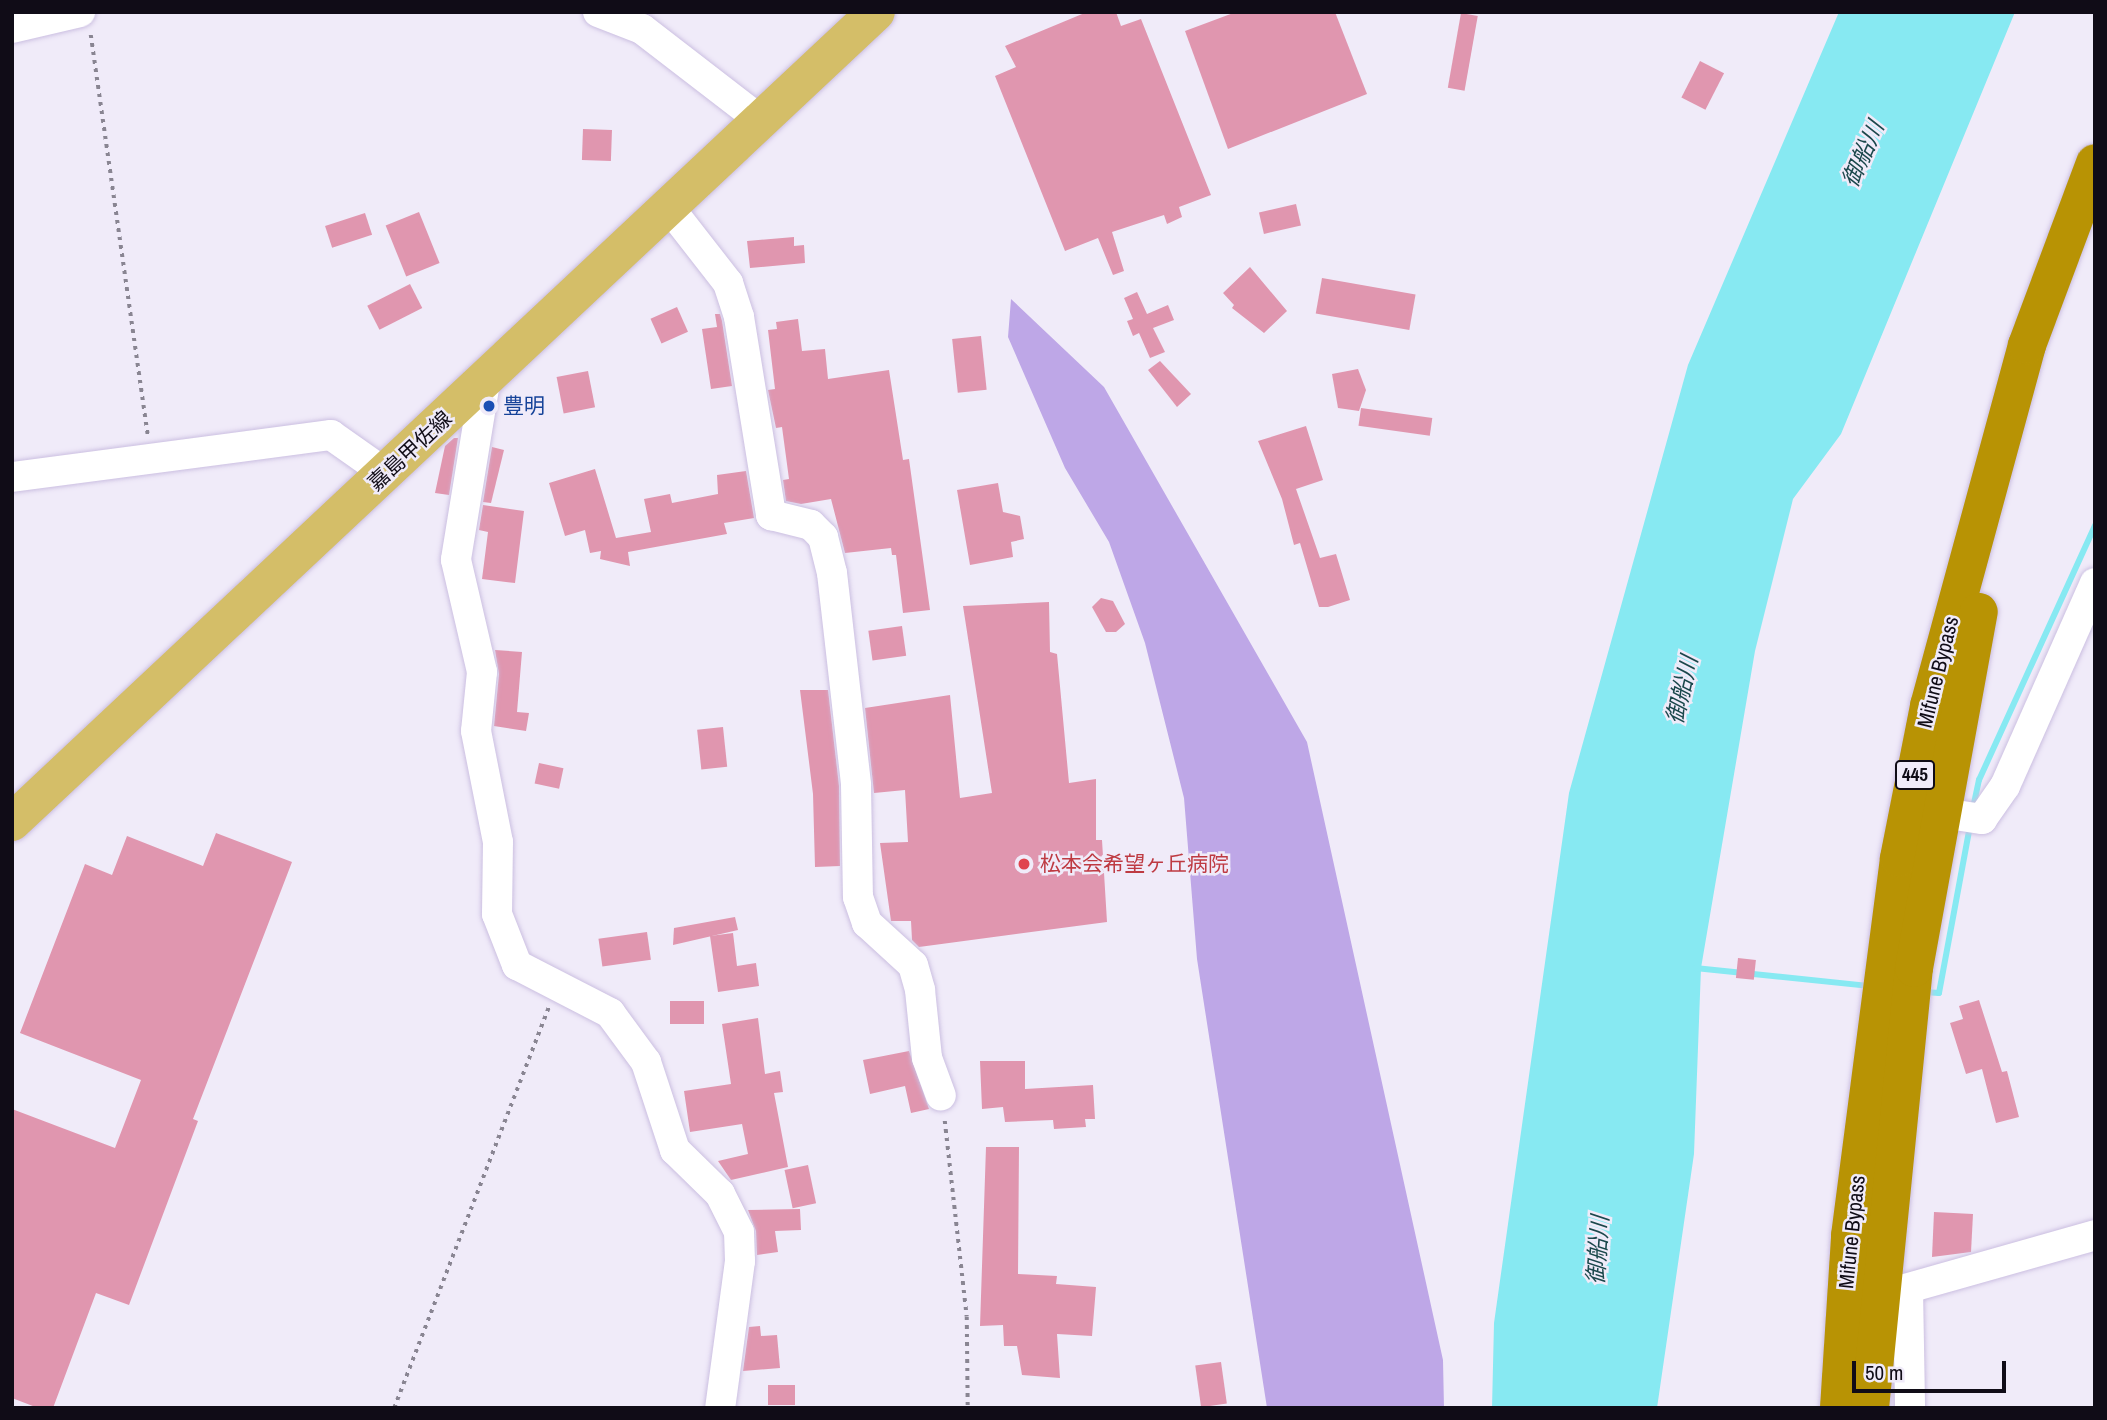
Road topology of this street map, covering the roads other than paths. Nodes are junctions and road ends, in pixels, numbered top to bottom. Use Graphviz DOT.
graph roads {
  1 [pos="598,12"];
  2 [pos="876,12"];
  3 [pos="85,19"];
  4 [pos="12,28"];
  5 [pos="759,119"];
  6 [pos="2095,163"];
  7 [pos="668,206"];
  8 [pos="2095,232"];
  9 [pos="485,382"];
  10 [pos="385,473"];
  11 [pos="12,477"];
  12 [pos="2095,583"];
  13 [pos="1925,810"];
  14 [pos="12,822"];
  15 [pos="941,1096"];
  16 [pos="2095,1236"];
  17 [pos="1878,1293"];
  18 [pos="720,1408"];
  19 [pos="1839,1408"];
  20 [pos="1870,1408"];
  21 [pos="1910,1408"];
  1 -- 5 [label="street"];
  2 -- 5 [label="main road, 嘉島甲佐線"];
  3 -- 4 [label="street"];
  5 -- 7 [label="main road, 嘉島甲佐線"];
  6 -- 13 [label="highway, Mifune Bypass / 445"];
  7 -- 9 [label="main road, 嘉島甲佐線"];
  7 -- 15 [label="street"];
  8 -- 13 [label="highway, Mifune Bypass / 445"];
  9 -- 10 [label="main road, 嘉島甲佐線"];
  9 -- 18 [label="street"];
  10 -- 11 [label="street"];
  10 -- 14 [label="main road, 嘉島甲佐線"];
  12 -- 13 [label="street"];
  13 -- 17 [label="highway, Mifune Bypass / 445"];
  16 -- 17 [label="street"];
  17 -- 19 [label="highway, Mifune Bypass / 445"];
  17 -- 20 [label="highway, Mifune Bypass / 445"];
  17 -- 21 [label="street"];
}
